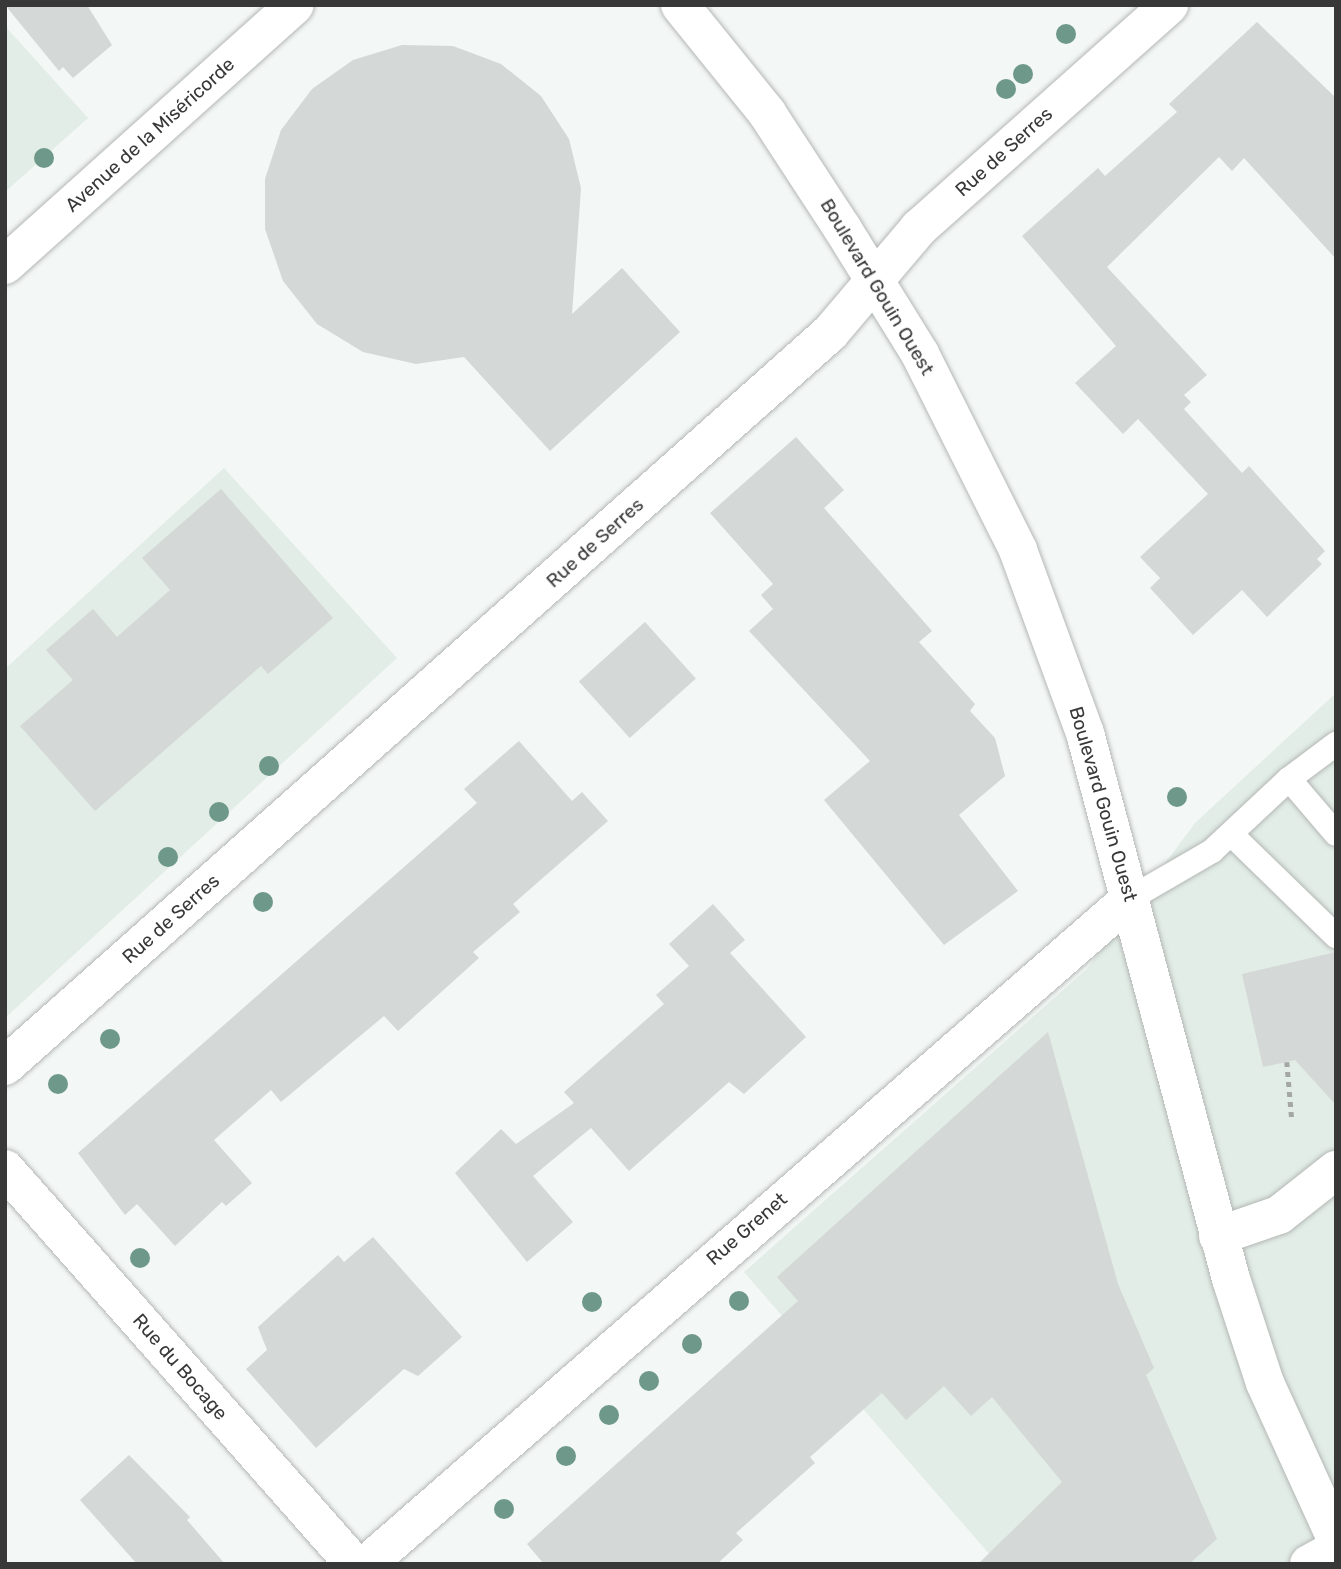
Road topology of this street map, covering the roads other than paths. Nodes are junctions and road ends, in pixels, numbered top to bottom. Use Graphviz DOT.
graph roads {
  1 [pos="295,5"];
  2 [pos="680,5"];
  3 [pos="712,5"];
  4 [pos="1169,5"];
  5 [pos="767,113"];
  6 [pos="5,265"];
  7 [pos="876,282"];
  8 [pos="1336,744"];
  9 [pos="1289,779"];
  10 [pos="1336,834"];
  11 [pos="1232,835"];
  12 [pos="1131,898"];
  13 [pos="1336,936"];
  14 [pos="5,1066"];
  15 [pos="5,1169"];
  16 [pos="1336,1170"];
  17 [pos="1218,1236"];
  18 [pos="1336,1539"];
  19 [pos="1336,1549"];
  20 [pos="354,1564"];
  21 [pos="367,1564"];
  22 [pos="1309,1564"];
  1 -- 6 [label="street, Avenue de la Miséricorde"];
  2 -- 5 [label="street, Boulevard Gouin Ouest"];
  3 -- 5 [label="street, Boulevard Gouin Ouest"];
  4 -- 7 [label="street, Rue de Serres"];
  5 -- 7 [label="street, Boulevard Gouin Ouest"];
  7 -- 12 [label="street, Boulevard Gouin Ouest"];
  7 -- 14 [label="street, Rue de Serres"];
  8 -- 9 [label="lane"];
  9 -- 10 [label="lane"];
  9 -- 11 [label="lane"];
  11 -- 12 [label="lane"];
  11 -- 13 [label="lane"];
  12 -- 17 [label="street, Boulevard Gouin Ouest"];
  12 -- 21 [label="street, Rue Grenet"];
  15 -- 20 [label="street, Rue du Bocage"];
  16 -- 17 [label="street"];
  17 -- 18 [label="street, Boulevard Gouin Ouest"];
  19 -- 22 [label="street"];
}
